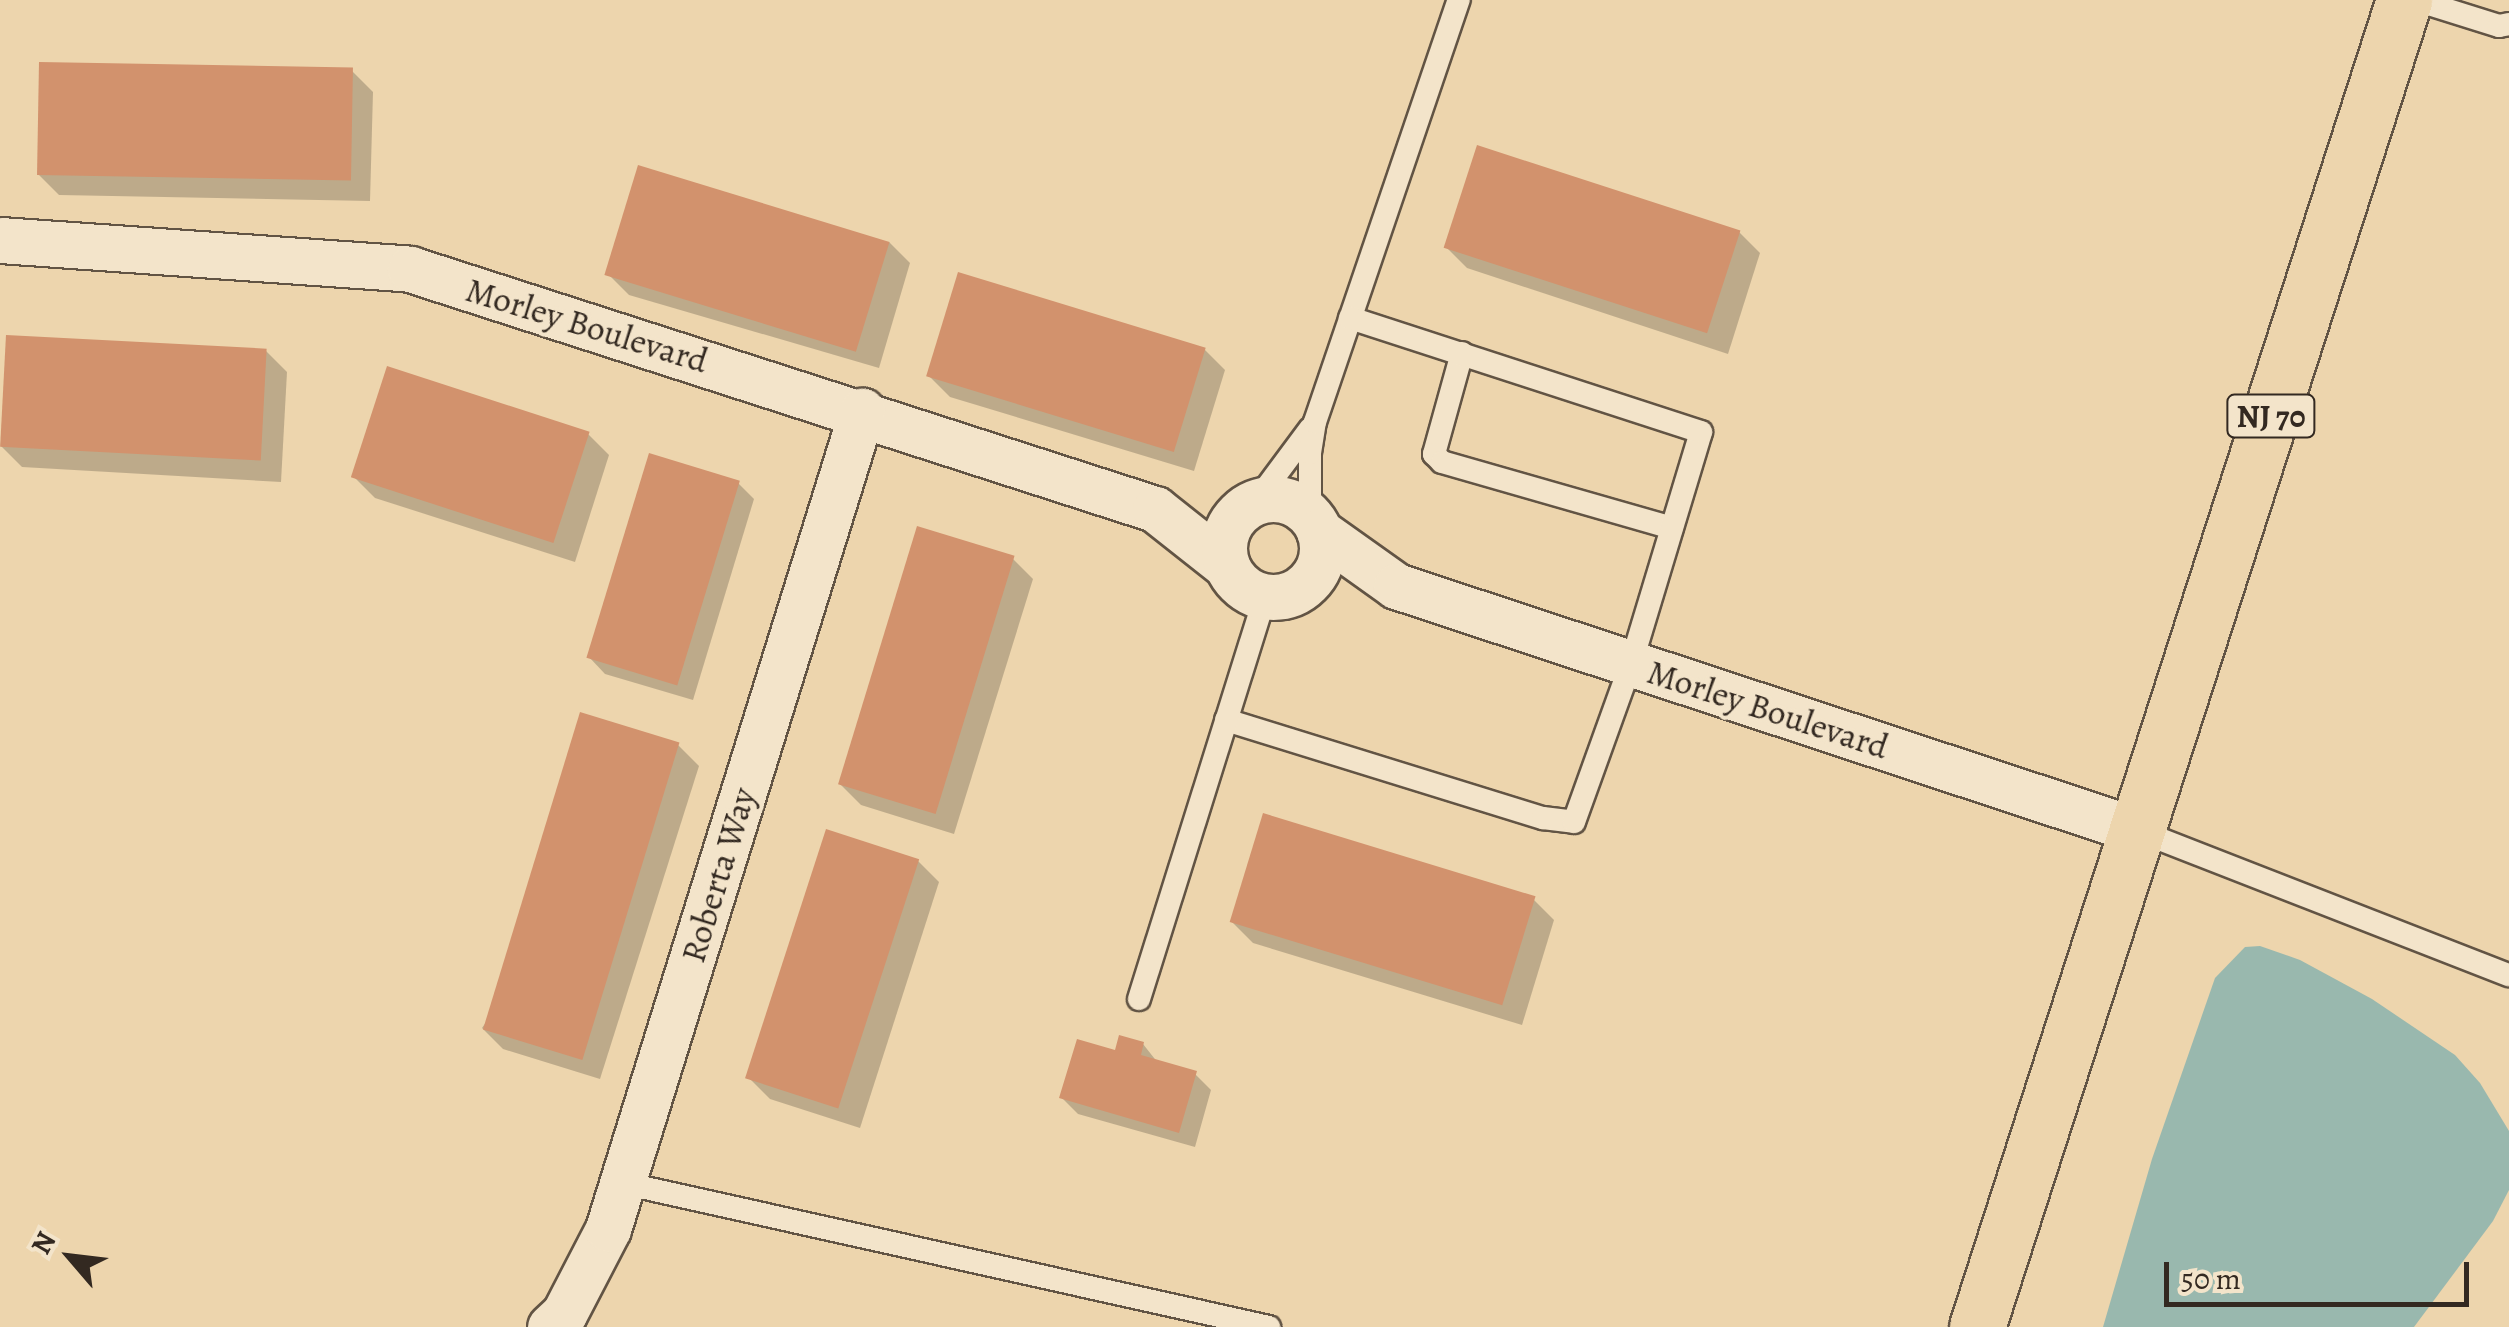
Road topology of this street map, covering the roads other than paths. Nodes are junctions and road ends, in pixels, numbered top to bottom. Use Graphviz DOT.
graph roads {
  1 [pos="1460,0"];
  2 [pos="2404,0"];
  3 [pos="2416,0"];
  4 [pos="2509,24"];
  5 [pos="0,240"];
  6 [pos="1350,318"];
  7 [pos="1462,354"];
  8 [pos="862,411"];
  9 [pos="1314,422"];
  10 [pos="1155,508"];
  11 [pos="1242,510"];
  12 [pos="1315,524"];
  13 [pos="1672,528"];
  14 [pos="1227,566"];
  15 [pos="1308,582"];
  16 [pos="1396,586"];
  17 [pos="1265,596"];
  18 [pos="1632,664"];
  19 [pos="1226,720"];
  20 [pos="2139,831"];
  21 [pos="2509,975"];
  22 [pos="1139,999"];
  23 [pos="623,1183"];
  24 [pos="550,1327"];
  25 [pos="1269,1327"];
  26 [pos="1978,1327"];
  1 -- 6 [label="lane"];
  2 -- 20 [label="highway, NJ 70"];
  3 -- 4 [label="lane"];
  5 -- 8 [label="street, Morley Boulevard"];
  6 -- 7 [label="lane"];
  6 -- 9 [label="lane"];
  7 -- 13 [label="lane"];
  7 -- 13 [label="lane"];
  8 -- 10 [label="street, Morley Boulevard"];
  8 -- 23 [label="street, Roberta Way"];
  9 -- 11 [label="lane"];
  9 -- 12 [label="lane"];
  10 -- 11 [label="street, Morley Boulevard"];
  10 -- 14 [label="street, Morley Boulevard"];
  11 -- 12 [label="street"];
  11 -- 14 [label="street"];
  12 -- 15 [label="street"];
  12 -- 16 [label="street, Morley Boulevard"];
  13 -- 18 [label="lane"];
  14 -- 17 [label="street"];
  15 -- 16 [label="street, Morley Boulevard"];
  15 -- 17 [label="street"];
  16 -- 18 [label="street, Morley Boulevard"];
  17 -- 19 [label="lane"];
  18 -- 19 [label="lane"];
  18 -- 20 [label="street, Morley Boulevard"];
  19 -- 22 [label="lane"];
  20 -- 21 [label="lane"];
  20 -- 26 [label="highway, NJ 70"];
  23 -- 24 [label="street, Roberta Way"];
  23 -- 25 [label="lane"];
}
